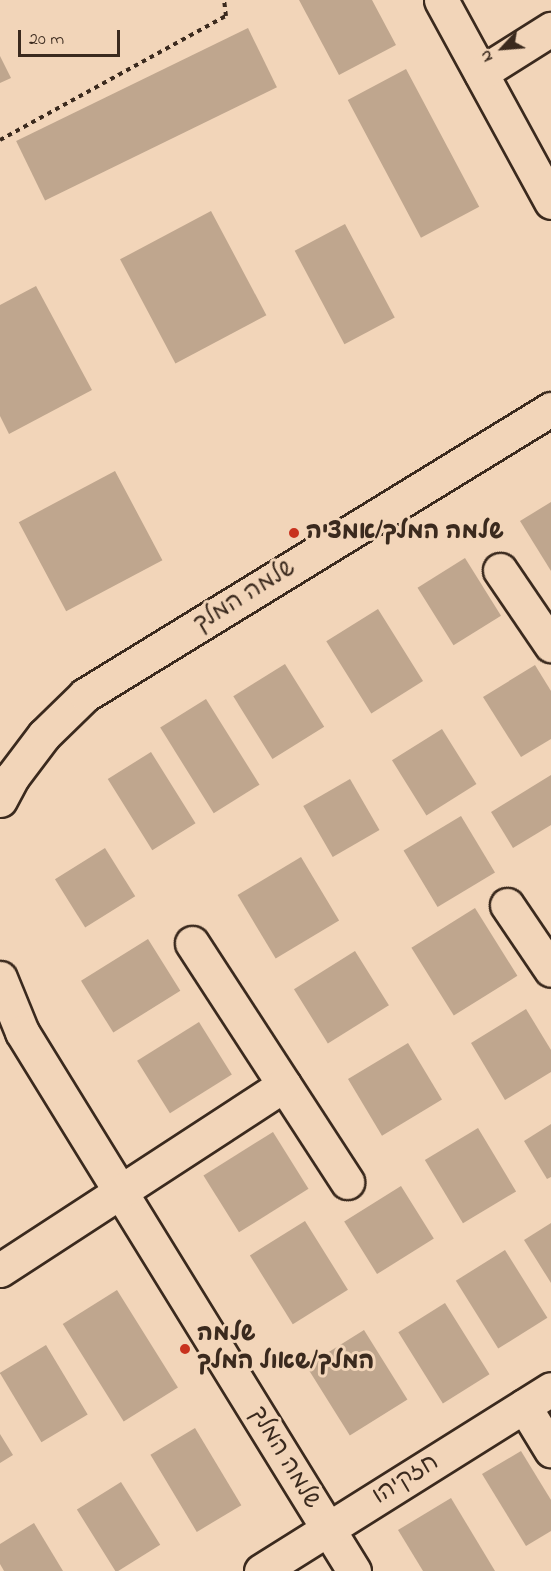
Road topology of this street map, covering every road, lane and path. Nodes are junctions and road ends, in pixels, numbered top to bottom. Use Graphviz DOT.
graph roads {
  1 [pos="224,0"];
  2 [pos="441,0"];
  3 [pos="551,29"];
  4 [pos="481,73"];
  5 [pos="0,140"];
  6 [pos="551,202"];
  7 [pos="551,409"];
  8 [pos="500,570"];
  9 [pos="551,645"];
  10 [pos="0,800"];
  11 [pos="507,905"];
  12 [pos="192,943"];
  13 [pos="551,970"];
  14 [pos="0,978"];
  15 [pos="284,1085"];
  16 [pos="347,1182"];
  17 [pos="121,1191"];
  18 [pos="0,1270"];
  19 [pos="551,1389"];
  20 [pos="524,1406"];
  21 [pos="551,1450"];
  22 [pos="328,1529"];
  23 [pos="261,1571"];
  24 [pos="354,1571"];
  1 -- 5 [label="path"];
  2 -- 4 [label="street"];
  3 -- 4 [label="street"];
  4 -- 6 [label="street"];
  7 -- 10 [label="street, שלמה המלך"];
  8 -- 9 [label="street"];
  11 -- 13 [label="street"];
  12 -- 15 [label="street"];
  14 -- 17 [label="street, שלמה המלך"];
  15 -- 16 [label="street"];
  15 -- 17 [label="street"];
  17 -- 18 [label="street"];
  17 -- 22 [label="street, שלמה המלך"];
  19 -- 20 [label="street, חזקיהו"];
  20 -- 21 [label="street"];
  20 -- 22 [label="street, חזקיהו"];
  22 -- 23 [label="street, חזקיהו"];
  22 -- 24 [label="street, שלמה המלך"];
}
